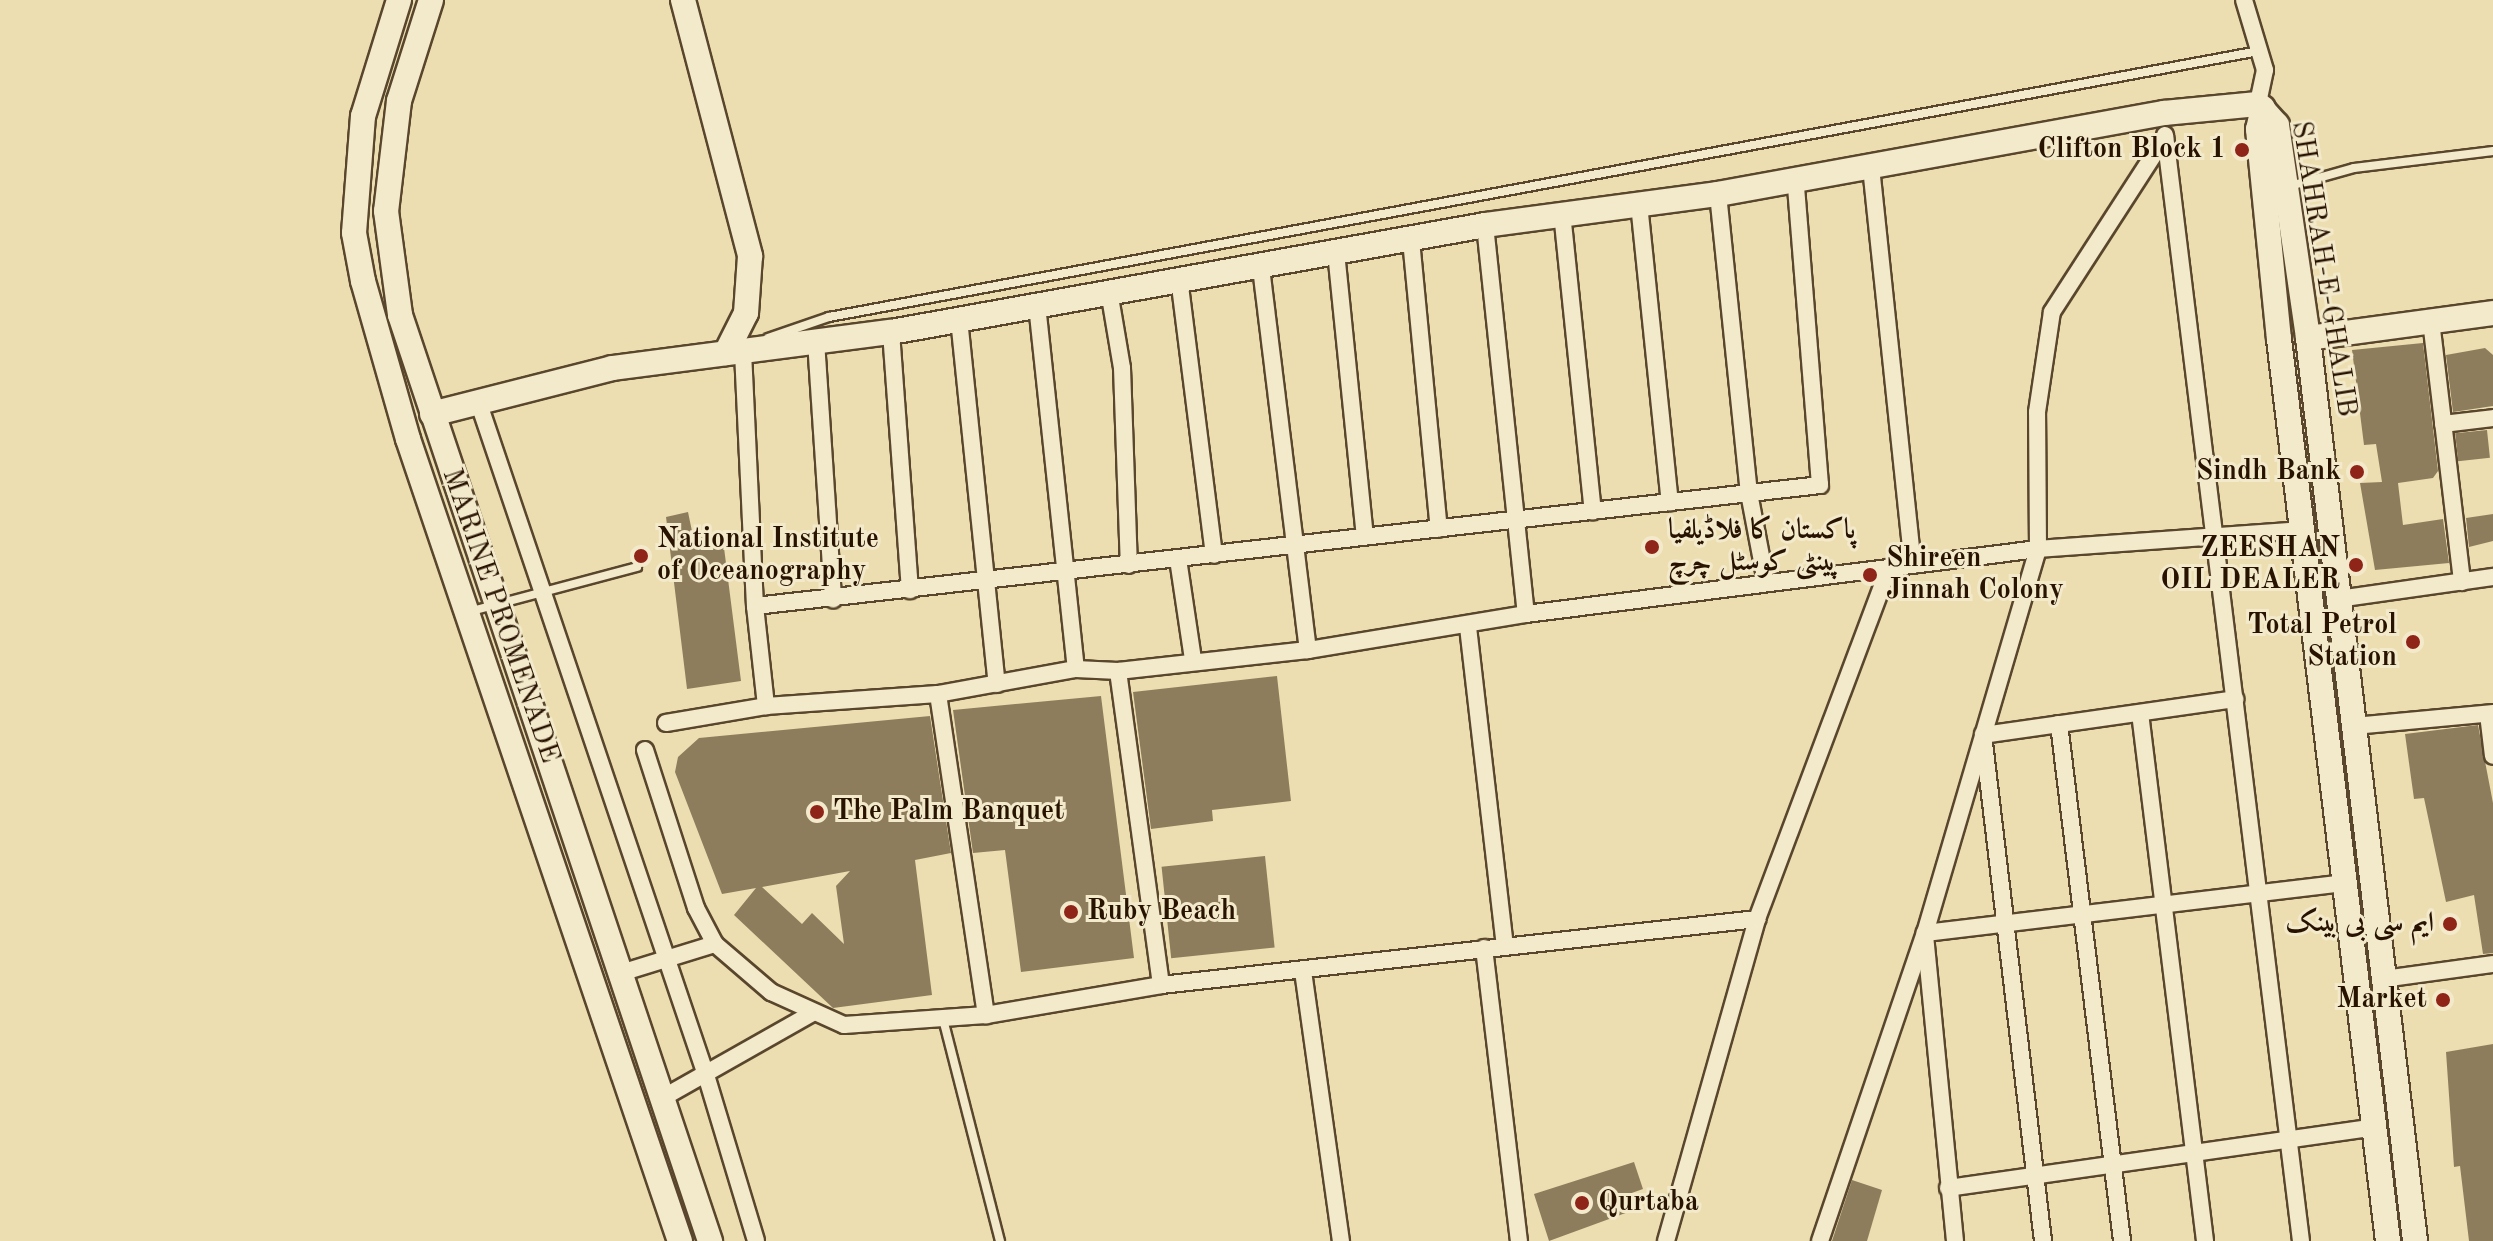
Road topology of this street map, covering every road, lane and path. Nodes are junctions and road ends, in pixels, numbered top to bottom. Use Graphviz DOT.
graph roads {
  1 [pos="399,0"];
  2 [pos="431,0"];
  3 [pos="683,0"];
  4 [pos="2244,0"];
  5 [pos="2259,51"];
  6 [pos="2260,106"];
  7 [pos="2165,125"];
  8 [pos="2493,151"];
  9 [pos="1871,167"];
  10 [pos="1795,177"];
  11 [pos="2275,190"];
  12 [pos="1718,194"];
  13 [pos="1639,204"];
  14 [pos="1562,213"];
  15 [pos="1485,225"];
  16 [pos="1411,240"];
  17 [pos="1336,252"];
  18 [pos="1261,268"];
  19 [pos="1179,278"];
  20 [pos="1109,291"];
  21 [pos="1037,305"];
  22 [pos="2493,313"];
  23 [pos="959,319"];
  24 [pos="2431,321"];
  25 [pos="891,332"];
  26 [pos="2308,338"];
  27 [pos="816,341"];
  28 [pos="734,353"];
  29 [pos="478,401"];
  30 [pos="432,414"];
  31 [pos="2493,418"];
  32 [pos="2443,424"];
  33 [pos="1749,493"];
  34 [pos="1670,502"];
  35 [pos="1593,511"];
  36 [pos="1513,521"];
  37 [pos="1439,529"];
  38 [pos="2302,530"];
  39 [pos="2217,534"];
  40 [pos="1365,537"];
  41 [pos="1293,546"];
  42 [pos="2038,549"];
  43 [pos="1214,555"];
  44 [pos="1178,559"];
  45 [pos="1129,565"];
  46 [pos="1913,565"];
  47 [pos="637,567"];
  48 [pos="1889,568"];
  49 [pos="1065,573"];
  50 [pos="2493,577"];
  51 [pos="987,581"];
  52 [pos="1766,582"];
  53 [pos="2462,582"];
  54 [pos="541,588"];
  55 [pos="910,590"];
  56 [pos="833,599"];
  57 [pos="2338,599"];
  58 [pos="496,602"];
  59 [pos="755,606"];
  60 [pos="467,612"];
  61 [pos="1526,614"];
  62 [pos="1468,627"];
  63 [pos="1308,650"];
  64 [pos="1193,659"];
  65 [pos="1076,669"];
  66 [pos="1118,671"];
  67 [pos="997,684"];
  68 [pos="938,694"];
  69 [pos="2235,699"];
  70 [pos="766,706"];
  71 [pos="2140,713"];
  72 [pos="2490,714"];
  73 [pos="666,723"];
  74 [pos="2059,724"];
  75 [pos="2354,726"];
  76 [pos="1983,735"];
  77 [pos="645,750"];
  78 [pos="2493,756"];
  79 [pos="2344,883"];
  80 [pos="2256,894"];
  81 [pos="2163,906"];
  82 [pos="2082,914"];
  83 [pos="1757,919"];
  84 [pos="2005,923"];
  85 [pos="1925,933"];
  86 [pos="715,944"];
  87 [pos="1505,945"];
  88 [pos="1484,948"];
  89 [pos="665,962"];
  90 [pos="2493,964"];
  91 [pos="1303,971"];
  92 [pos="624,972"];
  93 [pos="2383,979"];
  94 [pos="1161,985"];
  95 [pos="811,1014"];
  96 [pos="986,1015"];
  97 [pos="943,1019"];
  98 [pos="706,1075"];
  99 [pos="664,1097"];
  100 [pos="2374,1127"];
  101 [pos="2288,1140"];
  102 [pos="2196,1152"];
  103 [pos="2112,1163"];
  104 [pos="2035,1174"];
  105 [pos="1948,1188"];
  106 [pos="680,1241"];
  107 [pos="710,1241"];
  108 [pos="756,1241"];
  109 [pos="1000,1241"];
  110 [pos="1341,1241"];
  111 [pos="1519,1241"];
  112 [pos="1666,1241"];
  113 [pos="1820,1241"];
  114 [pos="1955,1241"];
  115 [pos="2043,1241"];
  116 [pos="2122,1241"];
  117 [pos="2205,1241"];
  118 [pos="2301,1241"];
  119 [pos="2388,1241"];
  120 [pos="2415,1241"];
  1 -- 60 [label="main road, MARINE PROMENADE"];
  2 -- 30 [label="main road, MARINE PROMENADE"];
  3 -- 28 [label="main road"];
  4 -- 5 [label="street"];
  5 -- 6 [label="street"];
  5 -- 28 [label="lane"];
  6 -- 7 [label="main road"];
  6 -- 11 [label="main road, SHAHRAH-E-GHALIB"];
  7 -- 9 [label="main road"];
  7 -- 39 [label="street"];
  7 -- 42 [label="street"];
  8 -- 11 [label="lane"];
  9 -- 10 [label="main road"];
  9 -- 46 [label="street"];
  10 -- 12 [label="main road"];
  10 -- 33 [label="street"];
  11 -- 26 [label="main road, SHAHRAH-E-GHALIB"];
  11 -- 38 [label="main road, SHAHRAH-E-GHALIB"];
  12 -- 13 [label="main road"];
  12 -- 33 [label="street"];
  13 -- 14 [label="main road"];
  13 -- 34 [label="street"];
  14 -- 15 [label="main road"];
  14 -- 35 [label="street"];
  15 -- 16 [label="main road"];
  15 -- 36 [label="street"];
  16 -- 17 [label="main road"];
  16 -- 37 [label="street"];
  17 -- 18 [label="main road"];
  17 -- 40 [label="street"];
  18 -- 19 [label="main road"];
  18 -- 41 [label="street"];
  19 -- 20 [label="main road"];
  19 -- 43 [label="street"];
  20 -- 21 [label="main road"];
  20 -- 45 [label="street"];
  21 -- 23 [label="main road"];
  21 -- 49 [label="street"];
  22 -- 24 [label="main road"];
  23 -- 25 [label="main road"];
  23 -- 51 [label="street"];
  24 -- 26 [label="main road"];
  24 -- 32 [label="street"];
  25 -- 27 [label="main road"];
  25 -- 55 [label="street"];
  26 -- 57 [label="main road, SHAHRAH-E-GHALIB"];
  27 -- 28 [label="main road"];
  27 -- 56 [label="street"];
  28 -- 29 [label="main road"];
  28 -- 59 [label="street"];
  29 -- 30 [label="main road"];
  29 -- 54 [label="street"];
  30 -- 58 [label="main road, MARINE PROMENADE"];
  31 -- 32 [label="street"];
  32 -- 53 [label="street"];
  33 -- 34 [label="street"];
  33 -- 52 [label="street"];
  34 -- 35 [label="street"];
  35 -- 36 [label="street"];
  36 -- 37 [label="street"];
  36 -- 61 [label="street"];
  37 -- 40 [label="street"];
  38 -- 39 [label="street"];
  38 -- 79 [label="main road, SHAHRAH-E-GHALIB"];
  39 -- 42 [label="street"];
  39 -- 69 [label="street"];
  40 -- 41 [label="street"];
  41 -- 43 [label="street"];
  41 -- 63 [label="street"];
  42 -- 46 [label="street"];
  42 -- 76 [label="street"];
  43 -- 44 [label="street"];
  44 -- 45 [label="street"];
  44 -- 64 [label="street"];
  45 -- 49 [label="street"];
  46 -- 48 [label="street"];
  47 -- 54 [label="lane"];
  48 -- 52 [label="street"];
  48 -- 83 [label="street"];
  49 -- 51 [label="street"];
  49 -- 65 [label="street"];
  50 -- 53 [label="street"];
  51 -- 55 [label="street"];
  51 -- 67 [label="street"];
  52 -- 61 [label="street"];
  53 -- 57 [label="street"];
  54 -- 58 [label="lane"];
  54 -- 89 [label="street"];
  55 -- 56 [label="street"];
  56 -- 59 [label="street"];
  57 -- 75 [label="main road, SHAHRAH-E-GHALIB"];
  58 -- 60 [label="lane"];
  58 -- 92 [label="main road, MARINE PROMENADE"];
  59 -- 70 [label="street"];
  60 -- 106 [label="main road, MARINE PROMENADE"];
  61 -- 62 [label="street"];
  62 -- 63 [label="street"];
  62 -- 87 [label="street"];
  63 -- 64 [label="street"];
  64 -- 66 [label="street"];
  65 -- 66 [label="street"];
  65 -- 67 [label="street"];
  66 -- 94 [label="street"];
  67 -- 68 [label="street"];
  68 -- 70 [label="street"];
  68 -- 96 [label="street"];
  69 -- 71 [label="street"];
  69 -- 80 [label="street"];
  70 -- 73 [label="street"];
  71 -- 74 [label="street"];
  71 -- 81 [label="street"];
  72 -- 75 [label="street"];
  72 -- 78 [label="street"];
  74 -- 76 [label="street"];
  74 -- 82 [label="street"];
  75 -- 93 [label="main road, SHAHRAH-E-GHALIB"];
  76 -- 84 [label="street"];
  76 -- 85 [label="street"];
  77 -- 86 [label="street"];
  79 -- 80 [label="street"];
  79 -- 100 [label="main road, SHAHRAH-E-GHALIB"];
  80 -- 81 [label="street"];
  80 -- 101 [label="street"];
  81 -- 82 [label="street"];
  81 -- 102 [label="street"];
  82 -- 84 [label="street"];
  82 -- 103 [label="street"];
  83 -- 87 [label="street"];
  83 -- 112 [label="street"];
  84 -- 85 [label="street"];
  84 -- 104 [label="street"];
  85 -- 105 [label="street"];
  85 -- 113 [label="street"];
  86 -- 89 [label="street"];
  86 -- 95 [label="street"];
  87 -- 88 [label="street"];
  88 -- 91 [label="street"];
  88 -- 111 [label="street"];
  89 -- 92 [label="street"];
  89 -- 98 [label="street"];
  90 -- 93 [label="street"];
  91 -- 94 [label="street"];
  91 -- 110 [label="street"];
  92 -- 99 [label="main road, MARINE PROMENADE"];
  93 -- 120 [label="main road, SHAHRAH-E-GHALIB"];
  94 -- 96 [label="street"];
  95 -- 97 [label="street"];
  95 -- 98 [label="street"];
  96 -- 97 [label="street"];
  97 -- 109 [label="lane"];
  98 -- 99 [label="street"];
  98 -- 108 [label="street"];
  99 -- 107 [label="main road, MARINE PROMENADE"];
  100 -- 101 [label="street"];
  100 -- 119 [label="main road, SHAHRAH-E-GHALIB"];
  101 -- 102 [label="street"];
  101 -- 118 [label="street"];
  102 -- 103 [label="street"];
  102 -- 117 [label="street"];
  103 -- 104 [label="street"];
  103 -- 116 [label="street"];
  104 -- 105 [label="street"];
  104 -- 115 [label="street"];
  105 -- 114 [label="street"];
}
